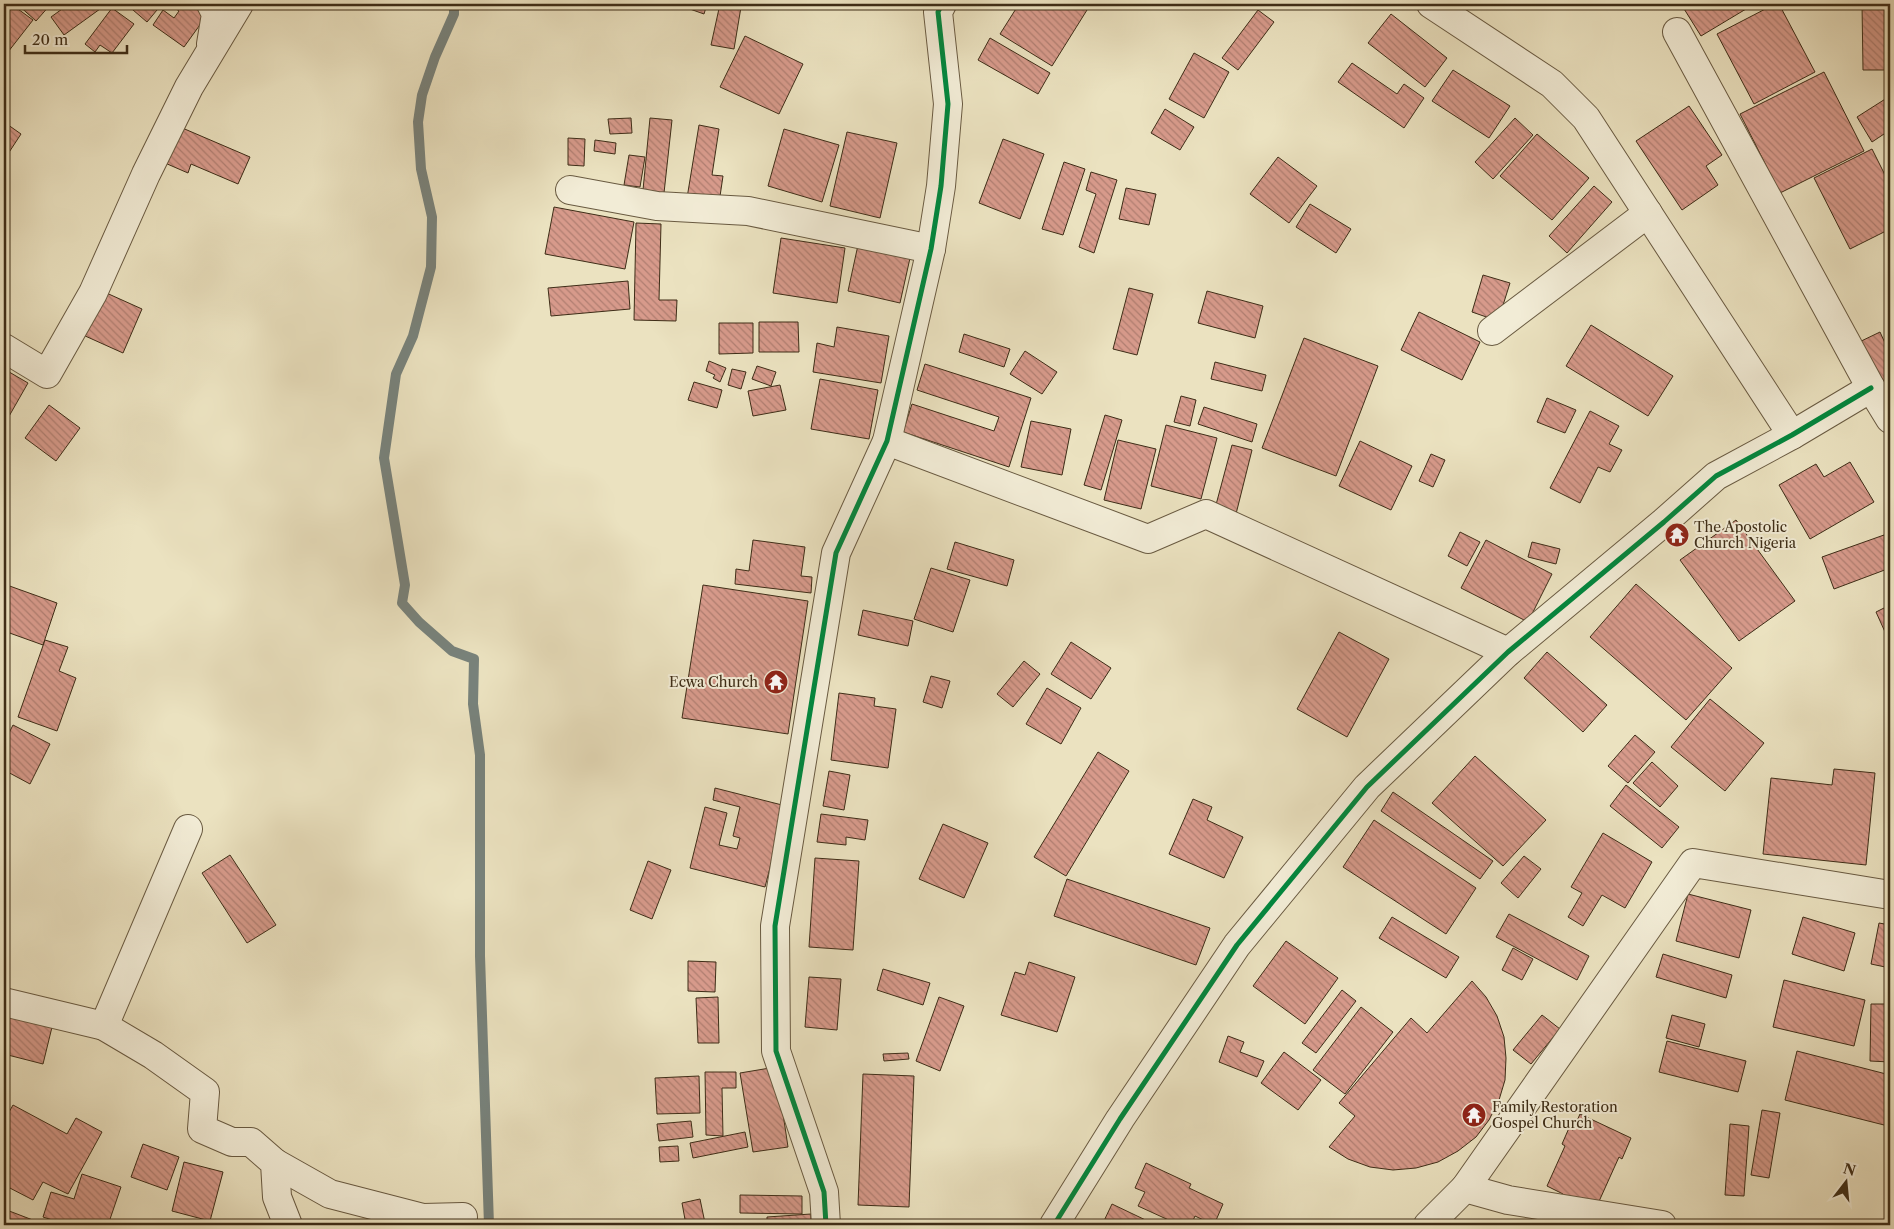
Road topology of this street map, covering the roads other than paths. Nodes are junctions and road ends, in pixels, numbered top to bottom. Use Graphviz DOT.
graph roads {
  1 [pos="211,4"];
  2 [pos="239,4"];
  3 [pos="942,4"];
  4 [pos="1431,4"];
  5 [pos="1677,32"];
  6 [pos="210,50"];
  7 [pos="570,190"];
  8 [pos="1648,214"];
  9 [pos="931,249"];
  10 [pos="1492,332"];
  11 [pos="4,348"];
  12 [pos="1871,388"];
  13 [pos="1890,419"];
  14 [pos="1792,435"];
  15 [pos="887,441"];
  16 [pos="1508,652"];
  17 [pos="188,829"];
  18 [pos="1890,895"];
  19 [pos="4,1002"];
  20 [pos="104,1026"];
  21 [pos="275,1163"];
  22 [pos="1465,1188"];
  23 [pos="463,1217"];
  24 [pos="288,1225"];
  25 [pos="826,1225"];
  26 [pos="1054,1225"];
  27 [pos="1428,1225"];
  28 [pos="1662,1225"];
  1 -- 6 [label="street"];
  2 -- 6 [label="street"];
  3 -- 9 [label="street"];
  4 -- 8 [label="street"];
  5 -- 12 [label="street"];
  6 -- 11 [label="street"];
  7 -- 9 [label="street"];
  8 -- 10 [label="street"];
  8 -- 14 [label="street"];
  9 -- 15 [label="street"];
  12 -- 13 [label="street"];
  12 -- 14 [label="street"];
  14 -- 16 [label="street"];
  15 -- 16 [label="street"];
  15 -- 25 [label="street"];
  16 -- 26 [label="street"];
  17 -- 20 [label="street"];
  18 -- 22 [label="street"];
  19 -- 20 [label="street"];
  20 -- 21 [label="street"];
  21 -- 23 [label="street"];
  21 -- 24 [label="street"];
  22 -- 27 [label="street"];
  22 -- 28 [label="street"];
}
